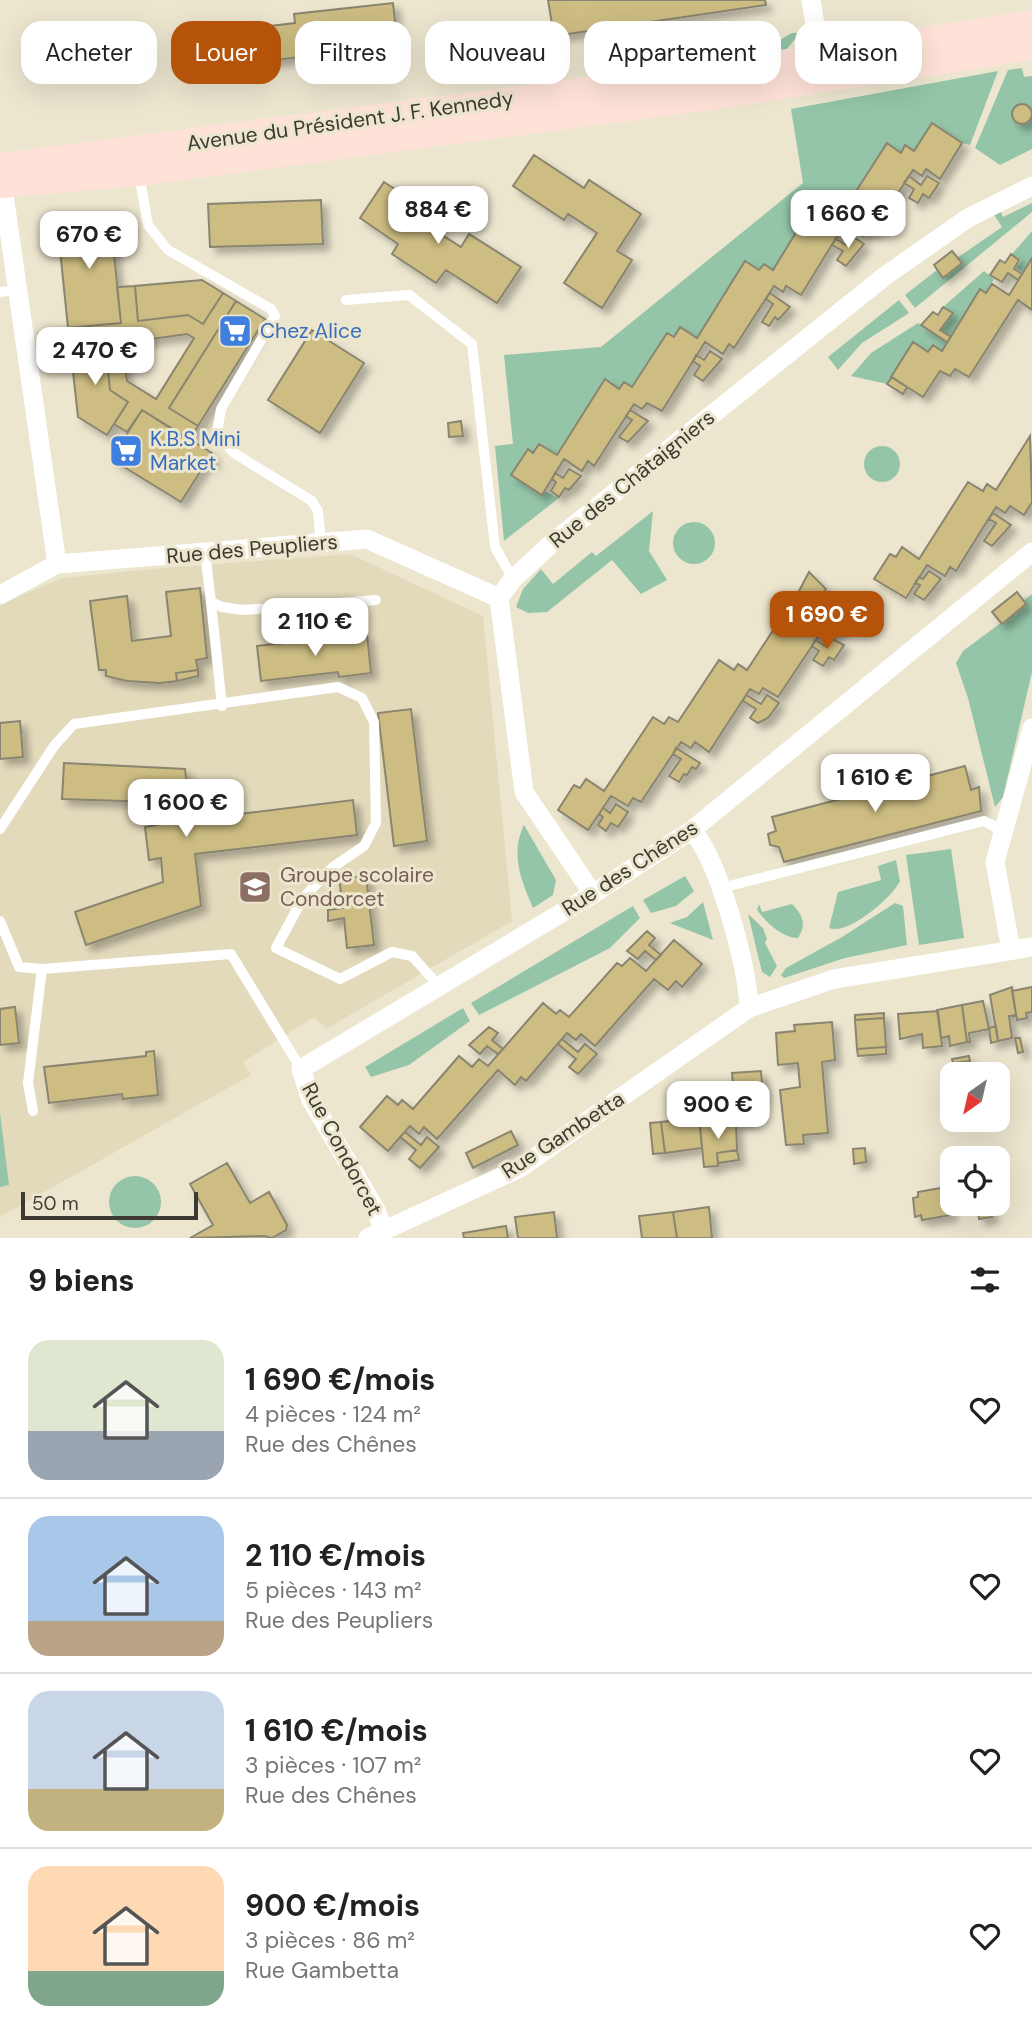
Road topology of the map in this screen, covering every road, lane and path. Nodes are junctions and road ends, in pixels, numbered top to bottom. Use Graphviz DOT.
graph roads {
  1 [pos="811,0"];
  2 [pos="814,21"];
  3 [pos="1032,23"];
  4 [pos="922,47"];
  5 [pos="1032,47"];
  6 [pos="922,58"];
  7 [pos="795,70"];
  8 [pos="795,72"];
  9 [pos="139,173"];
  10 [pos="0,176"];
  11 [pos="1032,186"];
  12 [pos="8,291"];
  13 [pos="346,300"];
  14 [pos="321,543"];
  15 [pos="1032,552"];
  16 [pos="205,553"];
  17 [pos="57,564"];
  18 [pos="513,579"];
  19 [pos="0,595"];
  20 [pos="499,598"];
  21 [pos="376,600"];
  22 [pos="211,602"];
  23 [pos="222,706"];
  24 [pos="1032,728"];
  25 [pos="0,829"];
  26 [pos="692,830"];
  27 [pos="1003,831"];
  28 [pos="721,888"];
  29 [pos="593,894"];
  30 [pos="0,920"];
  31 [pos="1032,947"];
  32 [pos="1011,950"];
  33 [pos="42,969"];
  34 [pos="439,986"];
  35 [pos="749,1008"];
  36 [pos="301,1069"];
  37 [pos="33,1111"];
  38 [pos="375,1234"];
  1 -- 2 [label="street"];
  3 -- 4 [label="main road, Avenue du Président J. F. Kennedy"];
  5 -- 6 [label="main road, Avenue du Président J. F. Kennedy"];
  7 -- 10 [label="main road, Avenue du Président J. F. Kennedy"];
  8 -- 9 [label="main road, Avenue du Président J. F. Kennedy"];
  9 -- 10 [label="main road, Avenue du Président J. F. Kennedy"];
  9 -- 14 [label="lane"];
  10 -- 12 [label="street"];
  11 -- 18 [label="street, Rue des Châtaigniers"];
  12 -- 17 [label="street"];
  13 -- 18 [label="lane"];
  14 -- 16 [label="street, Rue des Peupliers"];
  14 -- 20 [label="street, Rue des Peupliers"];
  15 -- 26 [label="street, Rue des Chênes"];
  16 -- 17 [label="street, Rue des Peupliers"];
  16 -- 22 [label="lane"];
  17 -- 19 [label="street, Rue des Peupliers"];
  18 -- 20 [label="street, Rue des Châtaigniers"];
  20 -- 29 [label="street"];
  21 -- 22 [label="lane"];
  22 -- 23 [label="lane"];
  23 -- 25 [label="lane"];
  23 -- 34 [label="lane"];
  24 -- 27 [label="street"];
  26 -- 28 [label="street"];
  26 -- 29 [label="street, Rue des Chênes"];
  27 -- 28 [label="lane"];
  27 -- 32 [label="street"];
  28 -- 35 [label="street"];
  29 -- 34 [label="street, Rue des Chênes"];
  30 -- 33 [label="lane"];
  31 -- 32 [label="street, Rue Gambetta"];
  32 -- 35 [label="street, Rue Gambetta"];
  33 -- 36 [label="lane"];
  33 -- 37 [label="lane"];
  34 -- 36 [label="street, Rue des Chênes"];
  35 -- 38 [label="street, Rue Gambetta"];
  36 -- 38 [label="street, Rue Condorcet"];
}
